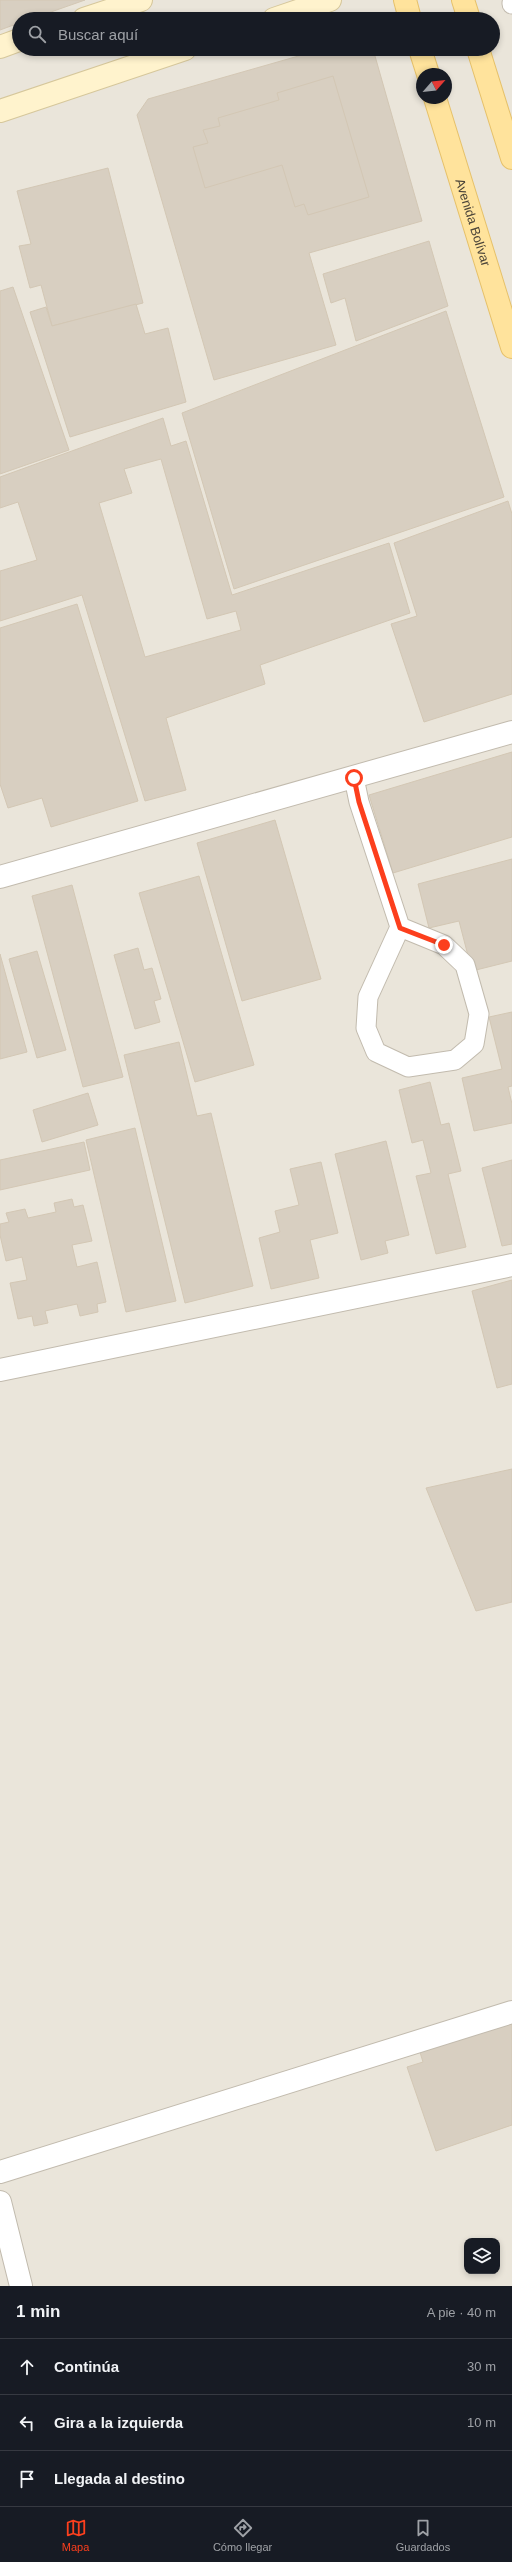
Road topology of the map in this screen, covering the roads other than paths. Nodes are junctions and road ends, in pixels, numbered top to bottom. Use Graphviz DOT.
graph roads {
  1 [pos="141,0"];
  2 [pos="330,0"];
  3 [pos="405,0"];
  4 [pos="463,0"];
  5 [pos="105,12"];
  6 [pos="295,12"];
  7 [pos="408,12"];
  8 [pos="467,12"];
  9 [pos="12,43"];
  10 [pos="0,47"];
  11 [pos="164,56"];
  12 [pos="422,56"];
  13 [pos="480,56"];
  14 [pos="426,68"];
  15 [pos="437,104"];
  16 [pos="0,111"];
  17 [pos="512,158"];
  18 [pos="512,347"];
  19 [pos="512,732"];
  20 [pos="354,778"];
  21 [pos="0,877"];
  22 [pos="400,928"];
  23 [pos="512,1265"];
  24 [pos="0,1370"];
  25 [pos="512,2012"];
  26 [pos="0,2172"];
  27 [pos="0,2202"];
  28 [pos="21,2286"];
  1 -- 5 [label="street"];
  2 -- 6 [label="street"];
  3 -- 7 [label="main road"];
  4 -- 8 [label="main road"];
  9 -- 10 [label="street"];
  11 -- 16 [label="street"];
  12 -- 14 [label="main road"];
  13 -- 17 [label="main road"];
  15 -- 18 [label="main road, Avenida Bolívar"];
  19 -- 20 [label="street"];
  20 -- 21 [label="street"];
  20 -- 22 [label="lane"];
  22 -- 22 [label="lane"];
  23 -- 24 [label="street"];
  25 -- 26 [label="street"];
  27 -- 28 [label="street"];
}
